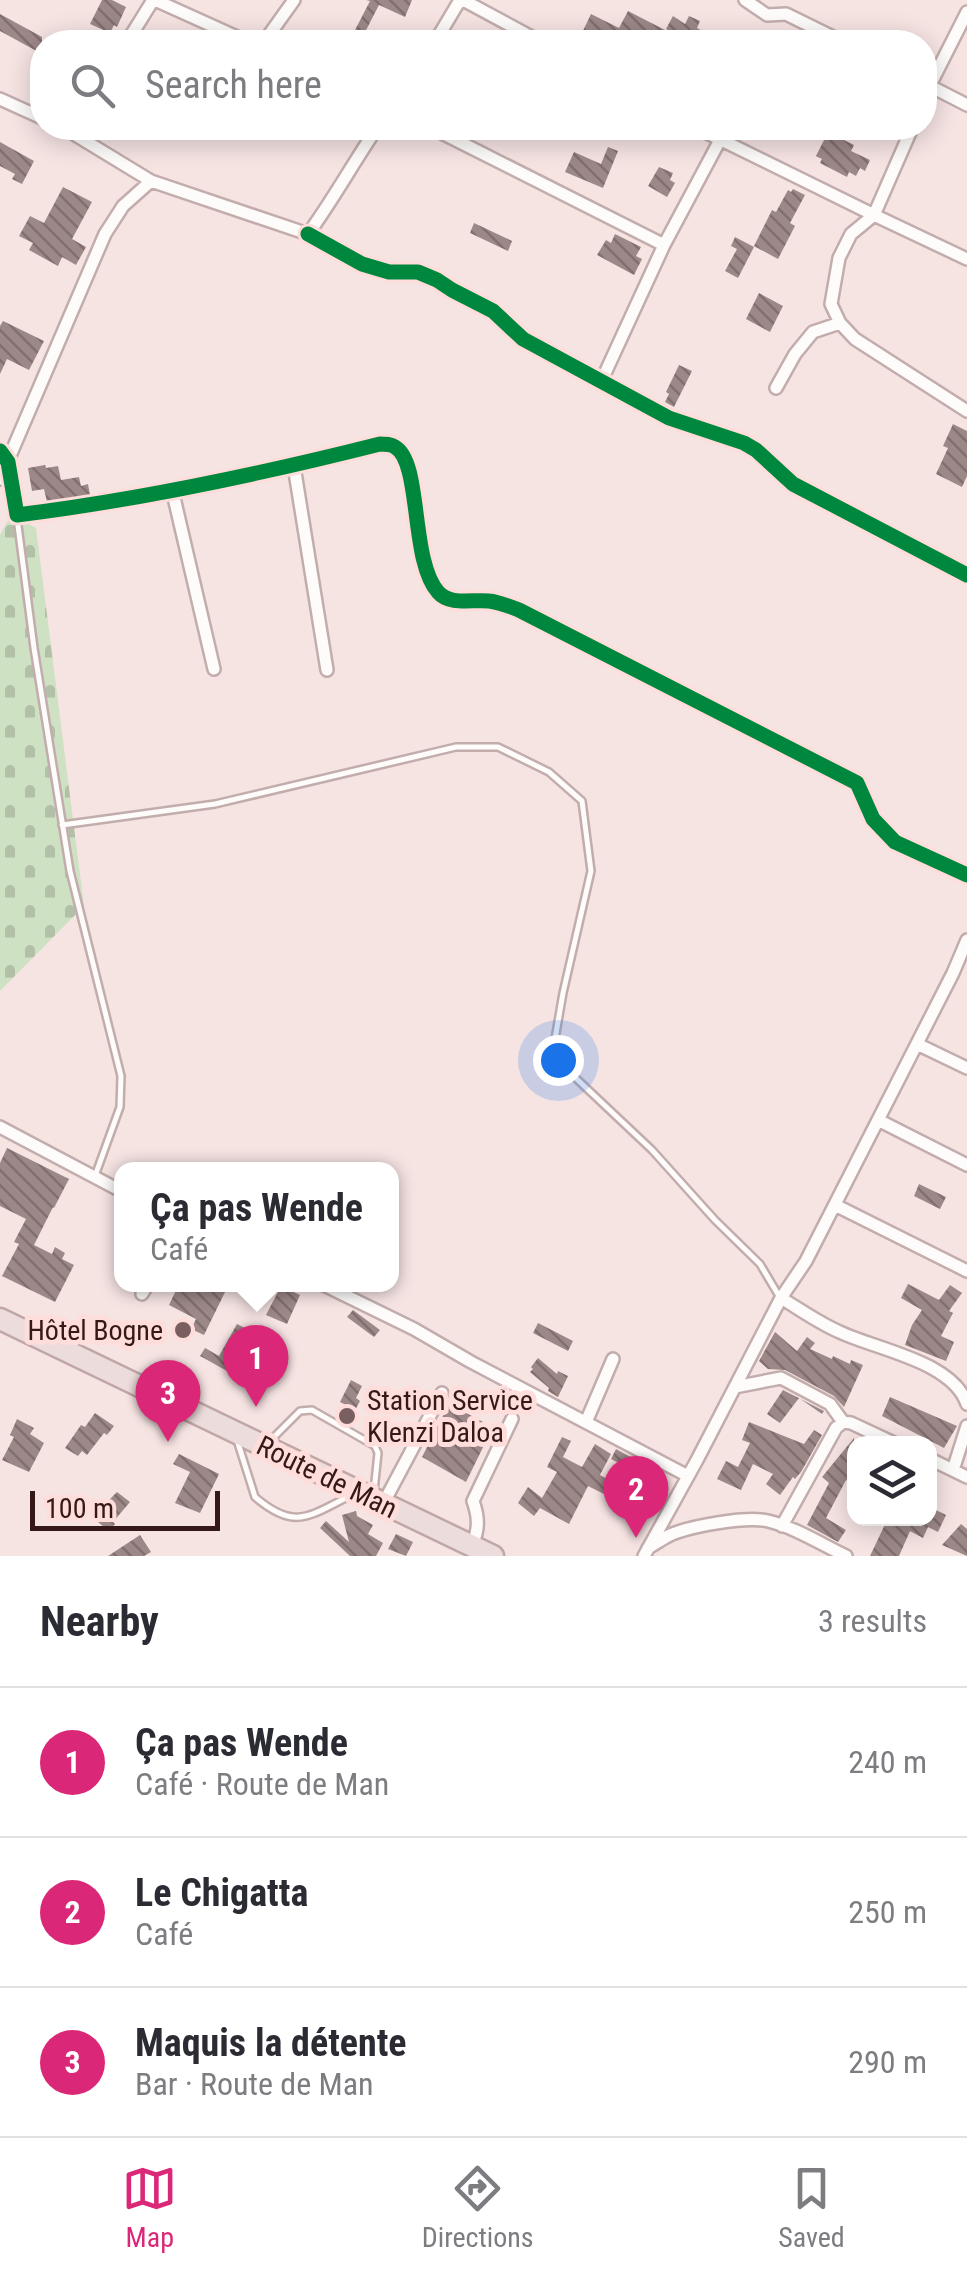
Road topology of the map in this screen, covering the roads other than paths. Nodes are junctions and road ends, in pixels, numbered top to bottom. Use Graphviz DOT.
graph roads {
  1 [pos="154,0"];
  2 [pos="294,0"];
  3 [pos="461,0"];
  4 [pos="745,0"];
  5 [pos="792,0"];
  6 [pos="967,12"];
  7 [pos="786,14"];
  8 [pos="135,30"];
  9 [pos="221,30"];
  10 [pos="273,30"];
  11 [pos="442,30"];
  12 [pos="518,30"];
  13 [pos="819,30"];
  14 [pos="937,68"];
  15 [pos="937,93"];
  16 [pos="0,99"];
  17 [pos="967,105"];
  18 [pos="30,113"];
  19 [pos="87,140"];
  20 [pos="369,140"];
  21 [pos="456,140"];
  22 [pos="720,140"];
  23 [pos="907,140"];
  24 [pos="151,181"];
  25 [pos="874,215"];
  26 [pos="308,234"];
  27 [pos="664,245"];
  28 [pos="967,259"];
  29 [pos="840,324"];
  30 [pos="601,382"];
  31 [pos="776,388"];
  32 [pos="967,411"];
  33 [pos="4,457"];
  34 [pos="294,466"];
  35 [pos="0,479"];
  36 [pos="172,489"];
  37 [pos="17,515"];
  38 [pos="967,575"];
  39 [pos="214,669"];
  40 [pos="327,670"];
  41 [pos="62,825"];
  42 [pos="967,874"];
  43 [pos="967,940"];
  44 [pos="953,973"];
  45 [pos="967,980"];
  46 [pos="917,1044"];
  47 [pos="967,1068"];
  48 [pos="878,1120"];
  49 [pos="0,1127"];
  50 [pos="967,1165"];
  51 [pos="96,1176"];
  52 [pos="114,1187"];
  53 [pos="835,1205"];
  54 [pos="967,1271"];
  55 [pos="339,1292"];
  56 [pos="781,1298"];
  57 [pos="0,1319"];
  58 [pos="613,1360"];
  59 [pos="735,1387"];
  60 [pos="442,1393"];
  61 [pos="967,1404"];
  62 [pos="512,1420"];
  63 [pos="586,1422"];
  64 [pos="842,1422"];
  65 [pos="967,1426"];
  66 [pos="234,1432"];
  67 [pos="879,1436"];
  68 [pos="264,1446"];
  69 [pos="937,1462"];
  70 [pos="953,1470"];
  71 [pos="688,1476"];
  72 [pos="967,1477"];
  73 [pos="372,1498"];
  74 [pos="782,1526"];
  75 [pos="472,1546"];
  76 [pos="646,1552"];
  77 [pos="493,1556"];
  78 [pos="846,1556"];
  1 -- 8 [label="street"];
  1 -- 9 [label="street"];
  2 -- 10 [label="street"];
  3 -- 11 [label="street"];
  3 -- 12 [label="street"];
  4 -- 7 [label="street"];
  5 -- 7 [label="street"];
  6 -- 14 [label="street"];
  7 -- 13 [label="street"];
  15 -- 17 [label="street"];
  16 -- 18 [label="street"];
  19 -- 24 [label="street"];
  20 -- 26 [label="street"];
  21 -- 27 [label="street"];
  22 -- 25 [label="street"];
  22 -- 27 [label="street"];
  23 -- 25 [label="street"];
  24 -- 26 [label="street"];
  24 -- 33 [label="street"];
  25 -- 28 [label="street"];
  25 -- 29 [label="street"];
  26 -- 30 [label="street"];
  27 -- 30 [label="street"];
  29 -- 31 [label="street"];
  29 -- 32 [label="street"];
  30 -- 38 [label="street"];
  33 -- 35 [label="street"];
  33 -- 37 [label="street"];
  34 -- 36 [label="street"];
  34 -- 40 [label="street"];
  34 -- 42 [label="street"];
  36 -- 37 [label="street"];
  36 -- 39 [label="street"];
  37 -- 41 [label="lane"];
  41 -- 51 [label="lane"];
  41 -- 56 [label="lane"];
  43 -- 44 [label="street"];
  44 -- 45 [label="street"];
  44 -- 46 [label="street"];
  46 -- 47 [label="street"];
  46 -- 48 [label="street"];
  48 -- 50 [label="street"];
  48 -- 53 [label="street"];
  49 -- 51 [label="street"];
  51 -- 52 [label="street"];
  53 -- 54 [label="street"];
  53 -- 56 [label="street"];
  55 -- 63 [label="street"];
  56 -- 59 [label="street"];
  56 -- 61 [label="street"];
  57 -- 66 [label="highway, Route de Man"];
  58 -- 63 [label="street"];
  59 -- 64 [label="street"];
  59 -- 71 [label="street"];
  60 -- 73 [label="street"];
  62 -- 75 [label="street"];
  63 -- 71 [label="street"];
  64 -- 67 [label="street"];
  64 -- 74 [label="street"];
  65 -- 70 [label="street"];
  66 -- 68 [label="highway, Route de Man"];
  66 -- 73 [label="lane"];
  68 -- 73 [label="highway, Route de Man"];
  68 -- 73 [label="lane"];
  69 -- 70 [label="street"];
  70 -- 72 [label="street"];
  71 -- 76 [label="street"];
  73 -- 75 [label="highway, Route de Man"];
  74 -- 76 [label="street"];
  74 -- 78 [label="street"];
  75 -- 77 [label="highway, Route de Man"];
}
